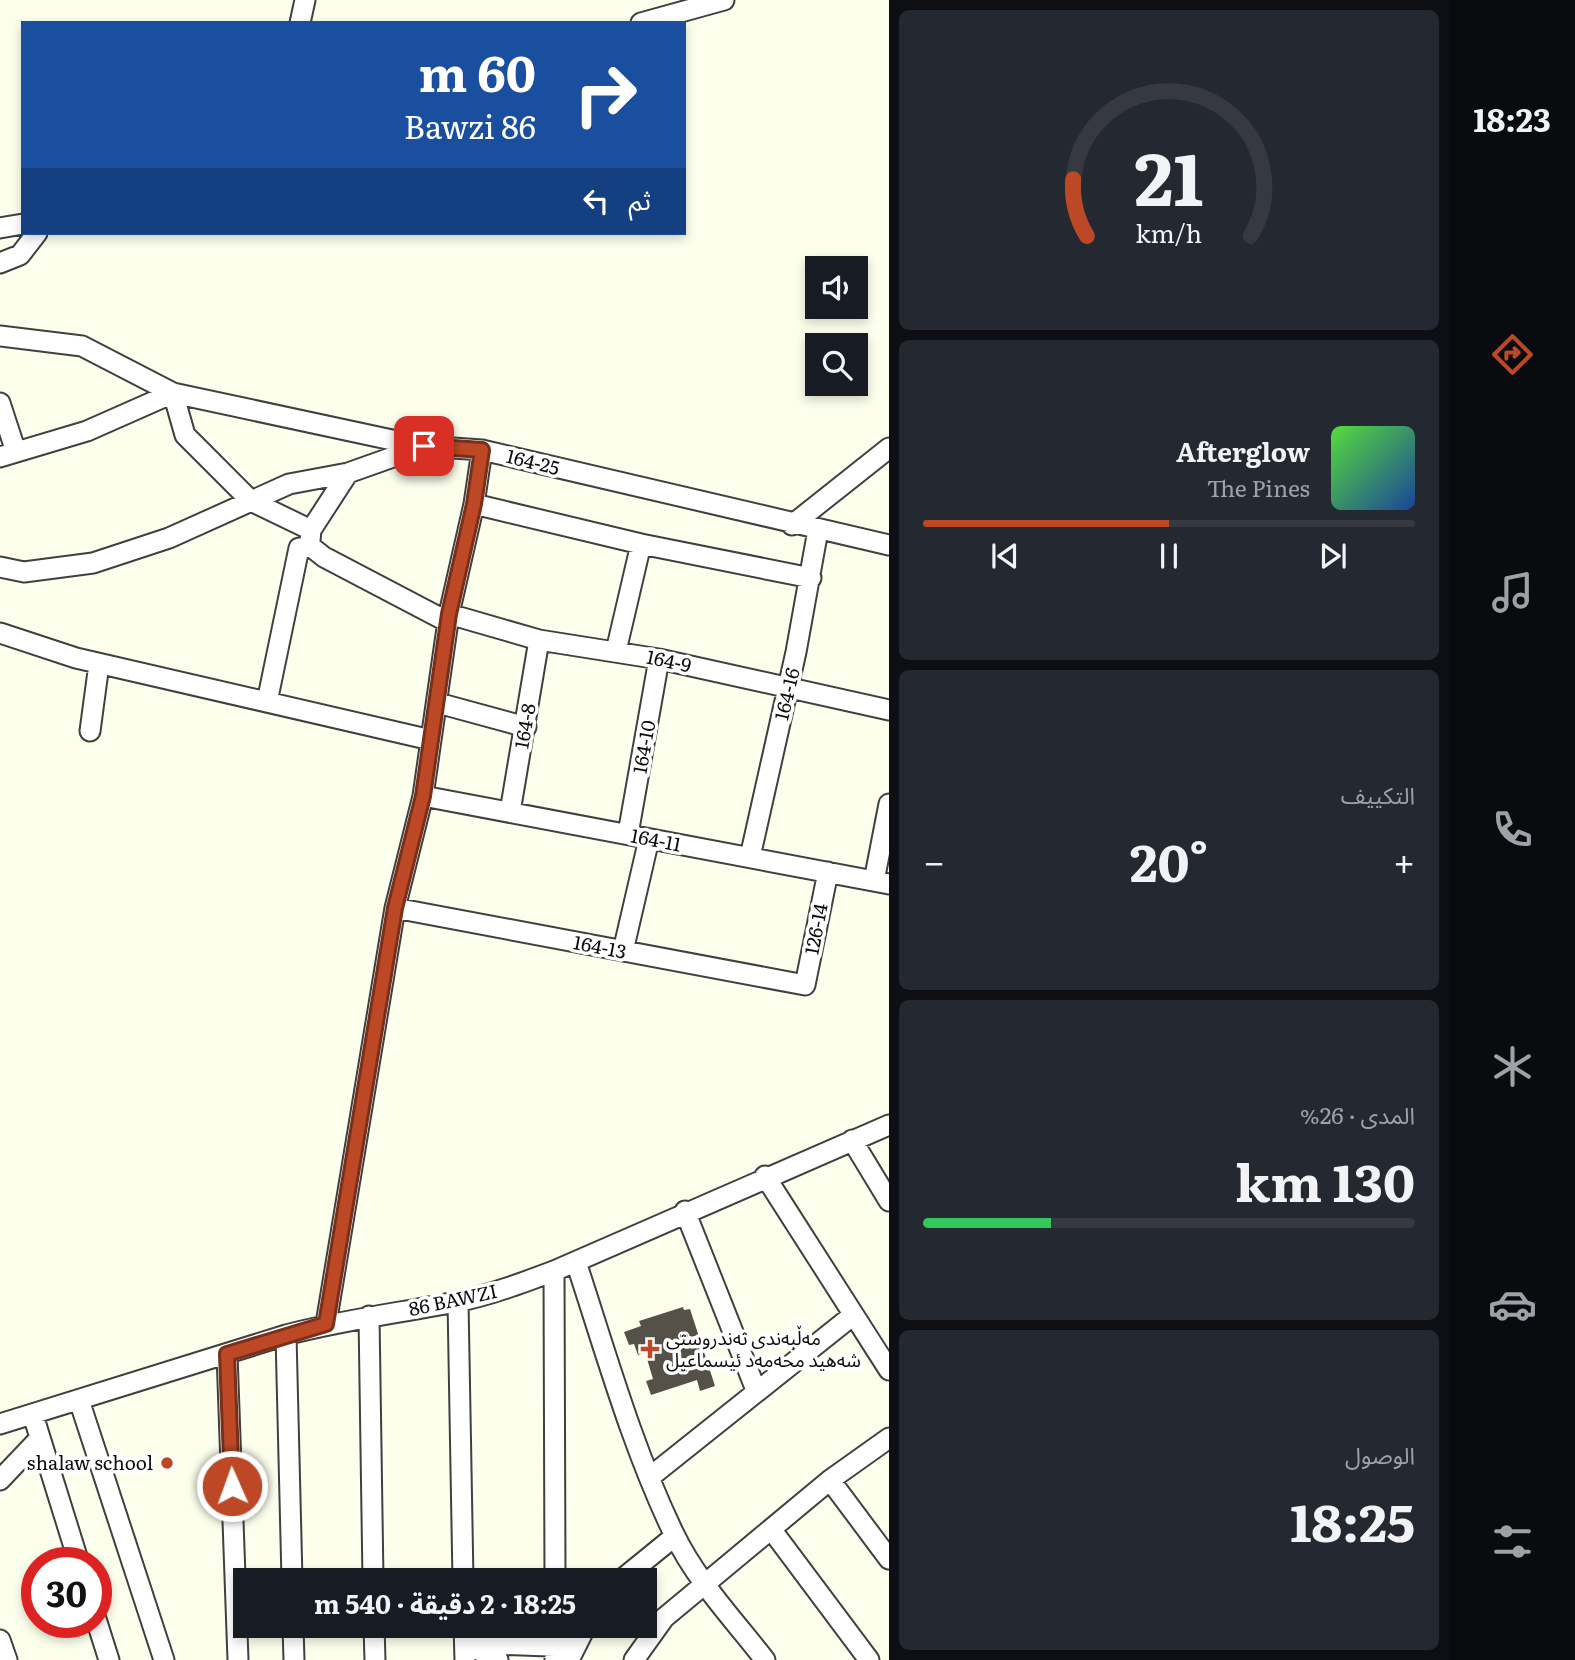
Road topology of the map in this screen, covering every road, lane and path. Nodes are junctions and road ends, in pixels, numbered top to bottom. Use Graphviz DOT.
graph roads {
  1 [pos="304,0"];
  2 [pos="724,0"];
  3 [pos="300,21"];
  4 [pos="648,21"];
  5 [pos="21,224"];
  6 [pos="0,228"];
  7 [pos="35,235"];
  8 [pos="0,263"];
  9 [pos="0,336"];
  10 [pos="173,393"];
  11 [pos="0,403"];
  12 [pos="424,446"];
  13 [pos="889,448"];
  14 [pos="482,450"];
  15 [pos="8,455"];
  16 [pos="348,473"];
  17 [pos="251,501"];
  18 [pos="474,504"];
  19 [pos="792,524"];
  20 [pos="818,530"];
  21 [pos="311,538"];
  22 [pos="641,544"];
  23 [pos="889,545"];
  24 [pos="0,566"];
  25 [pos="811,579"];
  26 [pos="449,618"];
  27 [pos="0,633"];
  28 [pos="539,640"];
  29 [pos="616,651"];
  30 [pos="659,659"];
  31 [pos="99,664"];
  32 [pos="788,687"];
  33 [pos="267,702"];
  34 [pos="438,703"];
  35 [pos="889,710"];
  36 [pos="526,727"];
  37 [pos="90,731"];
  38 [pos="430,740"];
  39 [pos="423,796"];
  40 [pos="889,804"];
  41 [pos="510,812"];
  42 [pos="628,834"];
  43 [pos="649,839"];
  44 [pos="750,857"];
  45 [pos="828,872"];
  46 [pos="882,882"];
  47 [pos="395,908"];
  48 [pos="623,951"];
  49 [pos="805,985"];
  50 [pos="889,1125"];
  51 [pos="852,1140"];
  52 [pos="765,1176"];
  53 [pos="889,1201"];
  54 [pos="685,1211"];
  55 [pos="576,1262"];
  56 [pos="554,1271"];
  57 [pos="458,1301"];
  58 [pos="369,1316"];
  59 [pos="852,1316"];
  60 [pos="326,1324"];
  61 [pos="286,1335"];
  62 [pos="227,1354"];
  63 [pos="889,1370"];
  64 [pos="756,1390"];
  65 [pos="79,1400"];
  66 [pos="33,1415"];
  67 [pos="0,1424"];
  68 [pos="40,1438"];
  69 [pos="889,1438"];
  70 [pos="650,1477"];
  71 [pos="0,1480"];
  72 [pos="830,1480"];
  73 [pos="771,1529"];
  74 [pos="674,1536"];
  75 [pos="74,1547"];
  76 [pos="889,1559"];
  77 [pos="239,1568"];
  78 [pos="292,1568"];
  79 [pos="373,1568"];
  80 [pos="463,1568"];
  81 [pos="555,1568"];
  82 [pos="635,1568"];
  83 [pos="706,1584"];
  84 [pos="102,1638"];
  85 [pos="239,1638"];
  86 [pos="293,1638"];
  87 [pos="374,1638"];
  88 [pos="0,1640"];
  89 [pos="465,1643"];
  90 [pos="555,1644"];
  91 [pos="572,1653"];
  92 [pos="641,1657"];
  93 [pos="7,1660"];
  94 [pos="109,1660"];
  95 [pos="164,1660"];
  96 [pos="238,1660"];
  97 [pos="294,1660"];
  98 [pos="375,1660"];
  99 [pos="498,1660"];
  100 [pos="765,1660"];
  101 [pos="869,1660"];
  1 -- 3 [label="street"];
  2 -- 4 [label="street"];
  5 -- 6 [label="street"];
  7 -- 8 [label="street"];
  9 -- 10 [label="street"];
  10 -- 12 [label="street"];
  10 -- 15 [label="street"];
  10 -- 17 [label="street, 164-9"];
  11 -- 15 [label="street"];
  12 -- 14 [label="street, 164-25"];
  12 -- 16 [label="street, 164-25"];
  13 -- 19 [label="street"];
  14 -- 18 [label="street"];
  14 -- 19 [label="street, 164-25"];
  16 -- 17 [label="street, 164-25"];
  16 -- 21 [label="street"];
  17 -- 21 [label="street, 164-9"];
  17 -- 24 [label="street, 164-25"];
  18 -- 22 [label="street"];
  18 -- 26 [label="street"];
  19 -- 20 [label="street, 164-25"];
  20 -- 23 [label="street, 164-25"];
  20 -- 25 [label="street, 164-16"];
  21 -- 26 [label="street, 164-9"];
  21 -- 33 [label="street"];
  22 -- 25 [label="street"];
  22 -- 29 [label="street"];
  25 -- 32 [label="street, 164-16"];
  26 -- 28 [label="street, 164-9"];
  26 -- 34 [label="street"];
  27 -- 31 [label="street"];
  28 -- 29 [label="street, 164-9"];
  28 -- 36 [label="street, 164-8"];
  29 -- 30 [label="street, 164-9"];
  30 -- 32 [label="street, 164-9"];
  30 -- 42 [label="street, 164-10"];
  31 -- 33 [label="street"];
  31 -- 37 [label="street"];
  32 -- 35 [label="street, 164-9"];
  32 -- 44 [label="street, 164-16"];
  33 -- 38 [label="street"];
  34 -- 36 [label="street"];
  34 -- 38 [label="street"];
  36 -- 41 [label="street, 164-8"];
  38 -- 39 [label="street"];
  39 -- 41 [label="street, 164-11"];
  39 -- 47 [label="street"];
  40 -- 46 [label="street"];
  41 -- 42 [label="street, 164-11"];
  42 -- 43 [label="street, 164-11"];
  43 -- 44 [label="street, 164-11"];
  43 -- 48 [label="street"];
  44 -- 45 [label="street, 164-11"];
  45 -- 46 [label="street, 164-11"];
  45 -- 49 [label="street, 126-14"];
  47 -- 48 [label="street, 164-13"];
  47 -- 60 [label="street"];
  48 -- 49 [label="street, 164-13"];
  50 -- 51 [label="street, 86 BAWZI"];
  51 -- 52 [label="street, 86 BAWZI"];
  51 -- 53 [label="street"];
  52 -- 54 [label="street, 86 BAWZI"];
  52 -- 59 [label="street"];
  54 -- 55 [label="street, 86 BAWZI"];
  54 -- 64 [label="street"];
  55 -- 56 [label="street, 86 BAWZI"];
  55 -- 70 [label="street"];
  56 -- 57 [label="street, 86 BAWZI"];
  56 -- 81 [label="street"];
  57 -- 58 [label="street, 86 BAWZI"];
  57 -- 80 [label="street"];
  58 -- 60 [label="street, 86 BAWZI"];
  58 -- 79 [label="street"];
  59 -- 63 [label="street"];
  59 -- 64 [label="street"];
  60 -- 61 [label="street, 86 BAWZI"];
  61 -- 62 [label="street, 86 BAWZI"];
  61 -- 78 [label="street"];
  62 -- 65 [label="street, 86 BAWZI"];
  62 -- 77 [label="street"];
  64 -- 70 [label="street"];
  65 -- 66 [label="street, 86 BAWZI"];
  65 -- 95 [label="street"];
  66 -- 67 [label="street, 86 BAWZI"];
  66 -- 68 [label="street"];
  68 -- 71 [label="street"];
  68 -- 75 [label="street"];
  69 -- 72 [label="street"];
  70 -- 74 [label="street"];
  72 -- 73 [label="street"];
  72 -- 76 [label="street"];
  73 -- 83 [label="street"];
  73 -- 101 [label="street"];
  74 -- 82 [label="street"];
  74 -- 83 [label="street"];
  83 -- 92 [label="street"];
  83 -- 100 [label="street"];
  84 -- 94 [label="street"];
  85 -- 96 [label="street"];
  86 -- 97 [label="street"];
  87 -- 98 [label="street"];
  88 -- 93 [label="street"];
  89 -- 90 [label="street"];
  89 -- 99 [label="street"];
  90 -- 91 [label="street"];
}
